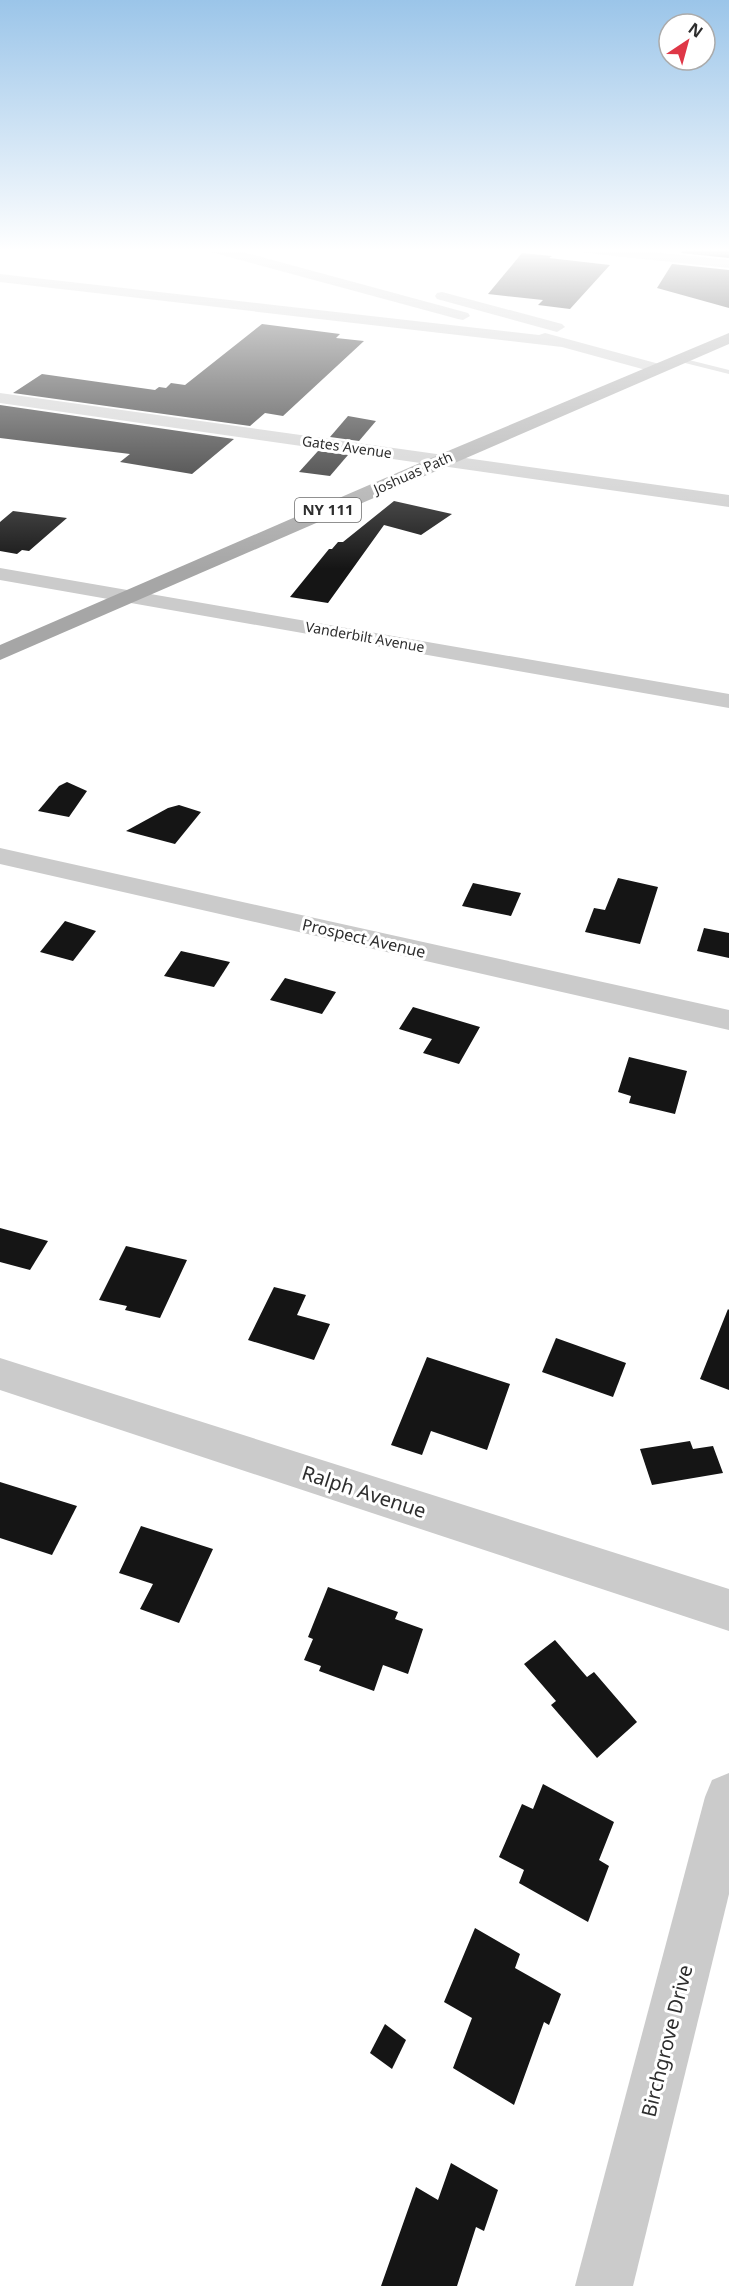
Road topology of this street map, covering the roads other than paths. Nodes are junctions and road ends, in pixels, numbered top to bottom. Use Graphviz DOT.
graph roads {
  1 [pos="612,356"];
  2 [pos="668,356"];
  3 [pos="688,356"];
  4 [pos="680,359"];
  5 [pos="657,368"];
  6 [pos="729,372"];
  7 [pos="0,398"];
  8 [pos="442,460"];
  9 [pos="729,501"];
  10 [pos="0,574"];
  11 [pos="130,597"];
  12 [pos="0,653"];
  13 [pos="729,701"];
  14 [pos="0,855"];
  15 [pos="729,1020"];
  16 [pos="0,1374"];
  17 [pos="729,1610"];
  18 [pos="729,1797"];
  19 [pos="604,2286"];
  1 -- 5 [label="street"];
  2 -- 4 [label="street"];
  3 -- 4 [label="main road, Joshuas Path / NY 111"];
  4 -- 5 [label="main road, Joshuas Path / NY 111"];
  4 -- 6 [label="lane"];
  5 -- 8 [label="main road, Joshuas Path / NY 111"];
  7 -- 8 [label="street, Gates Avenue"];
  8 -- 9 [label="street, Gates Avenue"];
  8 -- 11 [label="main road, Joshuas Path / NY 111"];
  10 -- 11 [label="street, Vanderbilt Avenue"];
  11 -- 12 [label="main road, Joshuas Path / NY 111"];
  11 -- 13 [label="street, Vanderbilt Avenue"];
  14 -- 15 [label="street, Prospect Avenue"];
  16 -- 17 [label="street, Ralph Avenue"];
  18 -- 19 [label="street, Birchgrove Drive"];
}
